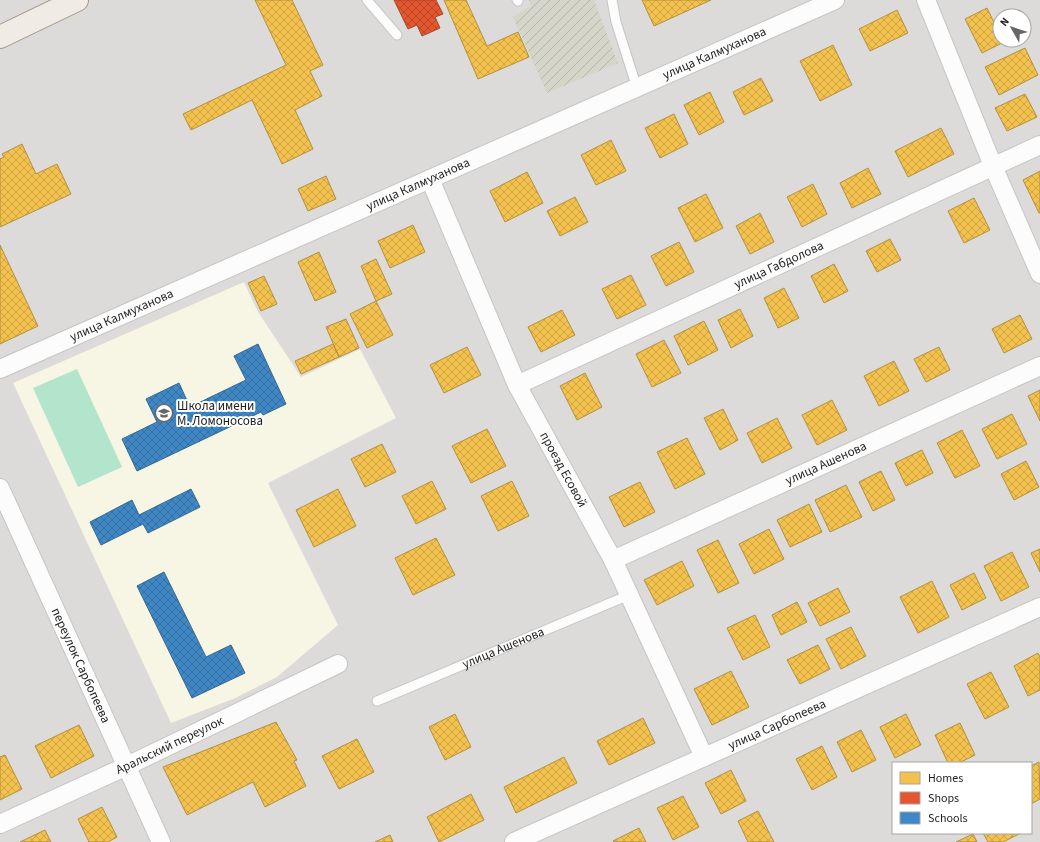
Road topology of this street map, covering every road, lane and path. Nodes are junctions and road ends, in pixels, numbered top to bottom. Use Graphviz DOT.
graph roads {
  1 [pos="77,0"];
  2 [pos="367,0"];
  3 [pos="612,0"];
  4 [pos="835,0"];
  5 [pos="926,0"];
  6 [pos="396,34"];
  7 [pos="0,37"];
  8 [pos="637,88"];
  9 [pos="1040,145"];
  10 [pos="993,166"];
  11 [pos="430,180"];
  12 [pos="1040,274"];
  13 [pos="1040,366"];
  14 [pos="0,369"];
  15 [pos="517,385"];
  16 [pos="0,488"];
  17 [pos="7,521"];
  18 [pos="613,560"];
  19 [pos="629,595"];
  20 [pos="1040,606"];
  21 [pos="338,664"];
  22 [pos="377,700"];
  23 [pos="704,757"];
  24 [pos="127,766"];
  25 [pos="0,824"];
  26 [pos="161,842"];
  27 [pos="514,842"];
  1 -- 7 [label="main road"];
  2 -- 6 [label="lane"];
  3 -- 8 [label="lane"];
  4 -- 8 [label="street, улица Калмуханова"];
  5 -- 10 [label="street"];
  8 -- 11 [label="street, улица Калмуханова"];
  9 -- 10 [label="street, улица Габдолова"];
  10 -- 12 [label="street"];
  10 -- 15 [label="street, улица Габдолова"];
  11 -- 14 [label="street, улица Калмуханова"];
  11 -- 15 [label="street, проезд Есовой"];
  13 -- 18 [label="street, улица Ашенова"];
  15 -- 18 [label="street, проезд Есовой"];
  16 -- 17 [label="street, переулок Сарбопеева"];
  17 -- 24 [label="street, переулок Сарбопеева"];
  18 -- 19 [label="street, проезд Есовой"];
  19 -- 22 [label="lane, улица Ашенова"];
  19 -- 23 [label="street, проезд Есовой"];
  20 -- 23 [label="street, улица Сарбопеева"];
  21 -- 24 [label="street, Аральский переулок"];
  23 -- 27 [label="street, улица Сарбопеева"];
  24 -- 25 [label="street, Аральский переулок"];
  24 -- 26 [label="street, переулок Сарбопеева"];
}
